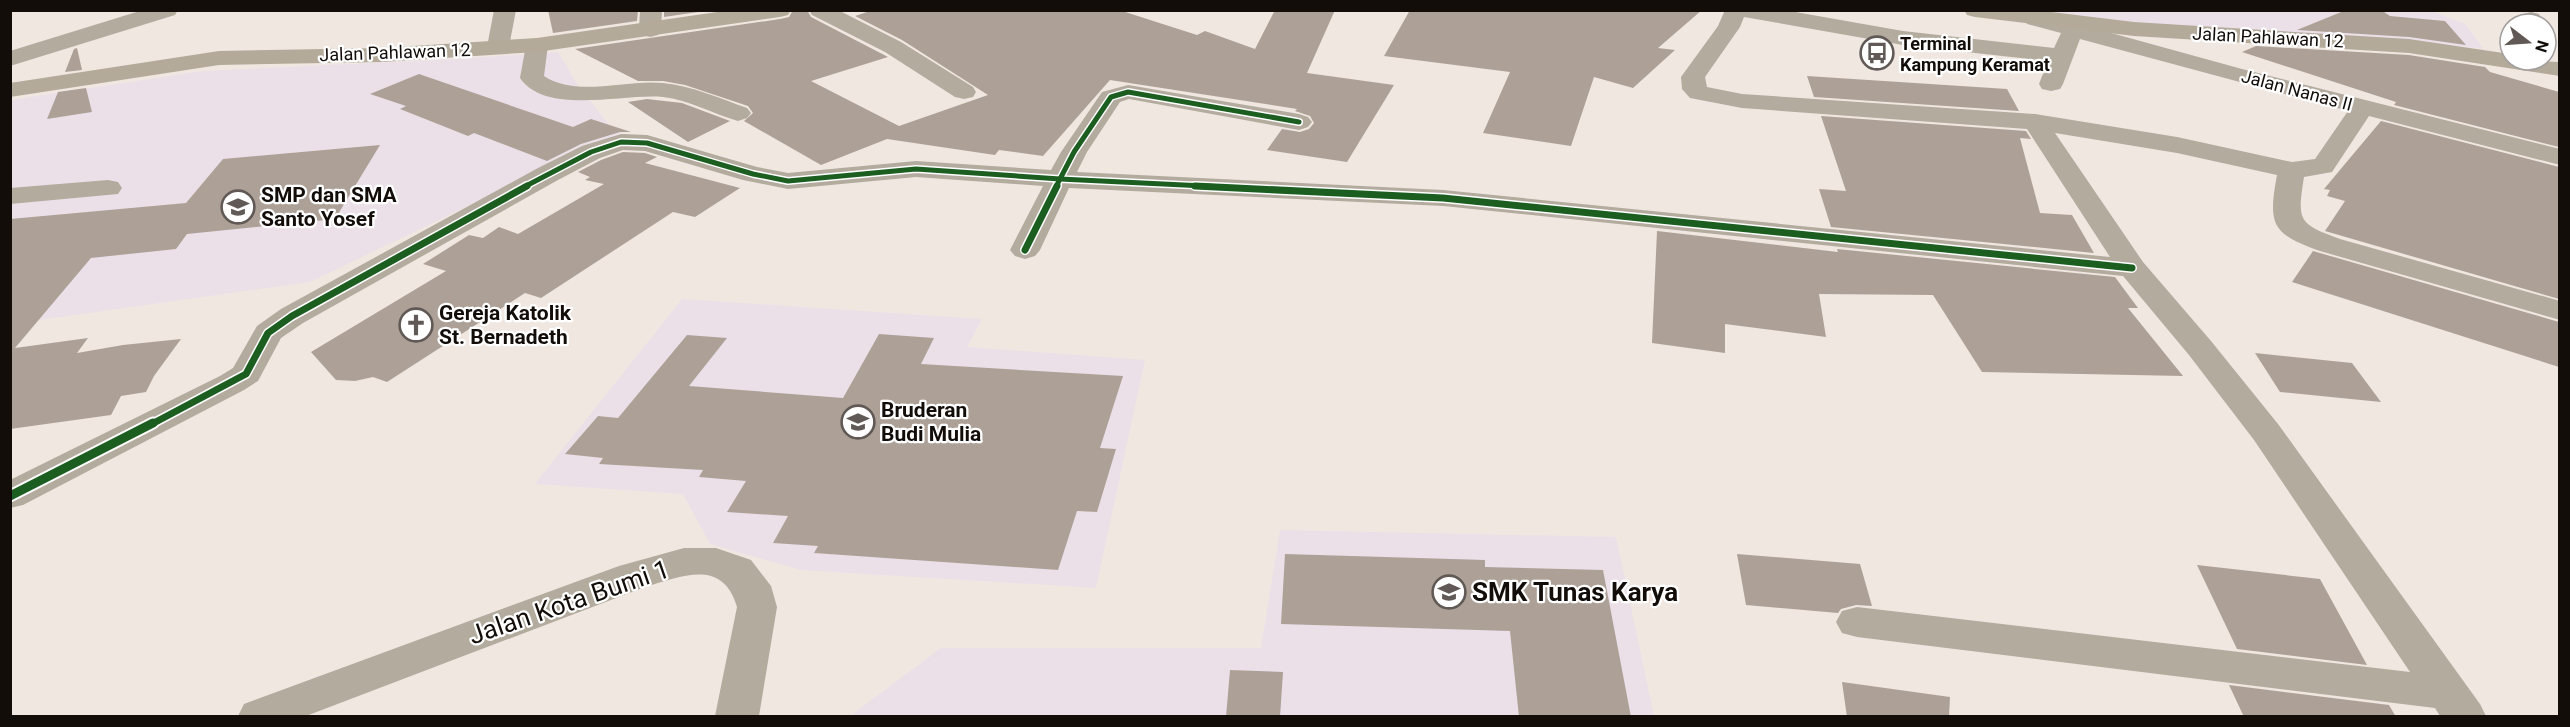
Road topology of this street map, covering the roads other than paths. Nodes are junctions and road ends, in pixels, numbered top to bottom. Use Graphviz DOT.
graph roads {
  1 [pos="167,10"];
  2 [pos="505,10"];
  3 [pos="780,10"];
  4 [pos="820,10"];
  5 [pos="1736,10"];
  6 [pos="1744,10"];
  7 [pos="1975,10"];
  8 [pos="2036,19"];
  9 [pos="650,20"];
  10 [pos="2075,30"];
  11 [pos="537,45"];
  12 [pos="498,47"];
  13 [pos="2063,56"];
  14 [pos="2498,58"];
  15 [pos="10,59"];
  16 [pos="2051,84"];
  17 [pos="10,90"];
  18 [pos="964,92"];
  19 [pos="2362,107"];
  20 [pos="738,113"];
  21 [pos="1299,122"];
  22 [pos="2035,122"];
  23 [pos="2559,157"];
  24 [pos="2292,170"];
  25 [pos="1060,179"];
  26 [pos="108,188"];
  27 [pos="10,196"];
  28 [pos="1025,250"];
  29 [pos="2132,268"];
  30 [pos="2559,311"];
  31 [pos="10,496"];
  32 [pos="1857,622"];
  33 [pos="2456,705"];
  34 [pos="260,717"];
  35 [pos="737,717"];
  1 -- 15 [label="street"];
  2 -- 12 [label="street"];
  3 -- 9 [label="main road, Jalan Pahlawan 12"];
  4 -- 18 [label="street"];
  5 -- 22 [label="street"];
  6 -- 13 [label="street"];
  7 -- 8 [label="main road, Jalan Pahlawan 12"];
  8 -- 10 [label="street, Jalan Nanas II"];
  8 -- 14 [label="main road, Jalan Pahlawan 12"];
  9 -- 11 [label="main road, Jalan Pahlawan 12"];
  10 -- 13 [label="street"];
  10 -- 19 [label="street, Jalan Nanas II"];
  11 -- 12 [label="main road, Jalan Pahlawan 12"];
  11 -- 20 [label="street"];
  12 -- 17 [label="main road, Jalan Pahlawan 12"];
  13 -- 16 [label="street"];
  19 -- 23 [label="street, Jalan Nanas II"];
  19 -- 24 [label="street"];
  21 -- 25 [label="street"];
  22 -- 24 [label="street"];
  22 -- 29 [label="street"];
  24 -- 30 [label="street"];
  25 -- 28 [label="street"];
  25 -- 29 [label="street"];
  25 -- 31 [label="street"];
  26 -- 27 [label="street"];
  29 -- 33 [label="street"];
  32 -- 33 [label="street"];
  34 -- 35 [label="street, Jalan Kota Bumi 1"];
}
